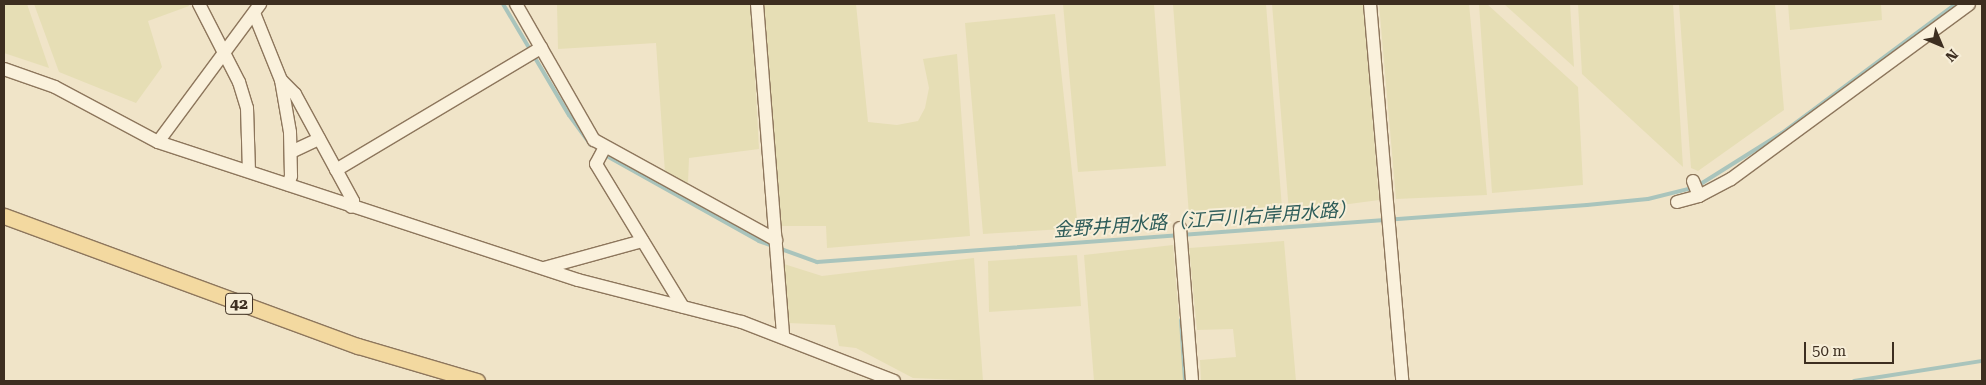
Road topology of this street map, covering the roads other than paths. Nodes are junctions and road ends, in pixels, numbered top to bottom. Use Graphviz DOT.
graph roads {
  1 [pos="199,4"];
  2 [pos="516,4"];
  3 [pos="757,4"];
  4 [pos="1370,4"];
  5 [pos="1970,4"];
  6 [pos="257,8"];
  7 [pos="541,48"];
  8 [pos="225,51"];
  9 [pos="4,69"];
  10 [pos="281,80"];
  11 [pos="319,139"];
  12 [pos="158,142"];
  13 [pos="604,148"];
  14 [pos="291,152"];
  15 [pos="336,170"];
  16 [pos="249,171"];
  17 [pos="1693,181"];
  18 [pos="288,185"];
  19 [pos="1699,196"];
  20 [pos="1677,202"];
  21 [pos="351,206"];
  22 [pos="4,216"];
  23 [pos="1180,233"];
  24 [pos="642,241"];
  25 [pos="776,241"];
  26 [pos="544,268"];
  27 [pos="683,307"];
  28 [pos="782,336"];
  29 [pos="477,381"];
  30 [pos="894,381"];
  31 [pos="1192,381"];
  32 [pos="1402,381"];
  1 -- 8 [label="street"];
  2 -- 7 [label="street"];
  3 -- 25 [label="street"];
  4 -- 32 [label="street"];
  5 -- 19 [label="street"];
  6 -- 8 [label="street"];
  6 -- 10 [label="street"];
  7 -- 13 [label="street"];
  7 -- 15 [label="street"];
  8 -- 12 [label="street"];
  8 -- 16 [label="street"];
  9 -- 12 [label="street"];
  10 -- 11 [label="street"];
  10 -- 14 [label="street"];
  11 -- 14 [label="street"];
  11 -- 15 [label="street"];
  12 -- 16 [label="street"];
  13 -- 24 [label="street"];
  13 -- 25 [label="street"];
  14 -- 18 [label="street"];
  15 -- 21 [label="street"];
  16 -- 18 [label="street"];
  17 -- 19 [label="street"];
  18 -- 21 [label="street"];
  19 -- 20 [label="street"];
  21 -- 26 [label="street"];
  22 -- 29 [label="main road, 42"];
  23 -- 31 [label="street"];
  24 -- 26 [label="street"];
  24 -- 27 [label="street"];
  25 -- 28 [label="street"];
  26 -- 27 [label="street"];
  27 -- 28 [label="street"];
  28 -- 30 [label="street"];
}
